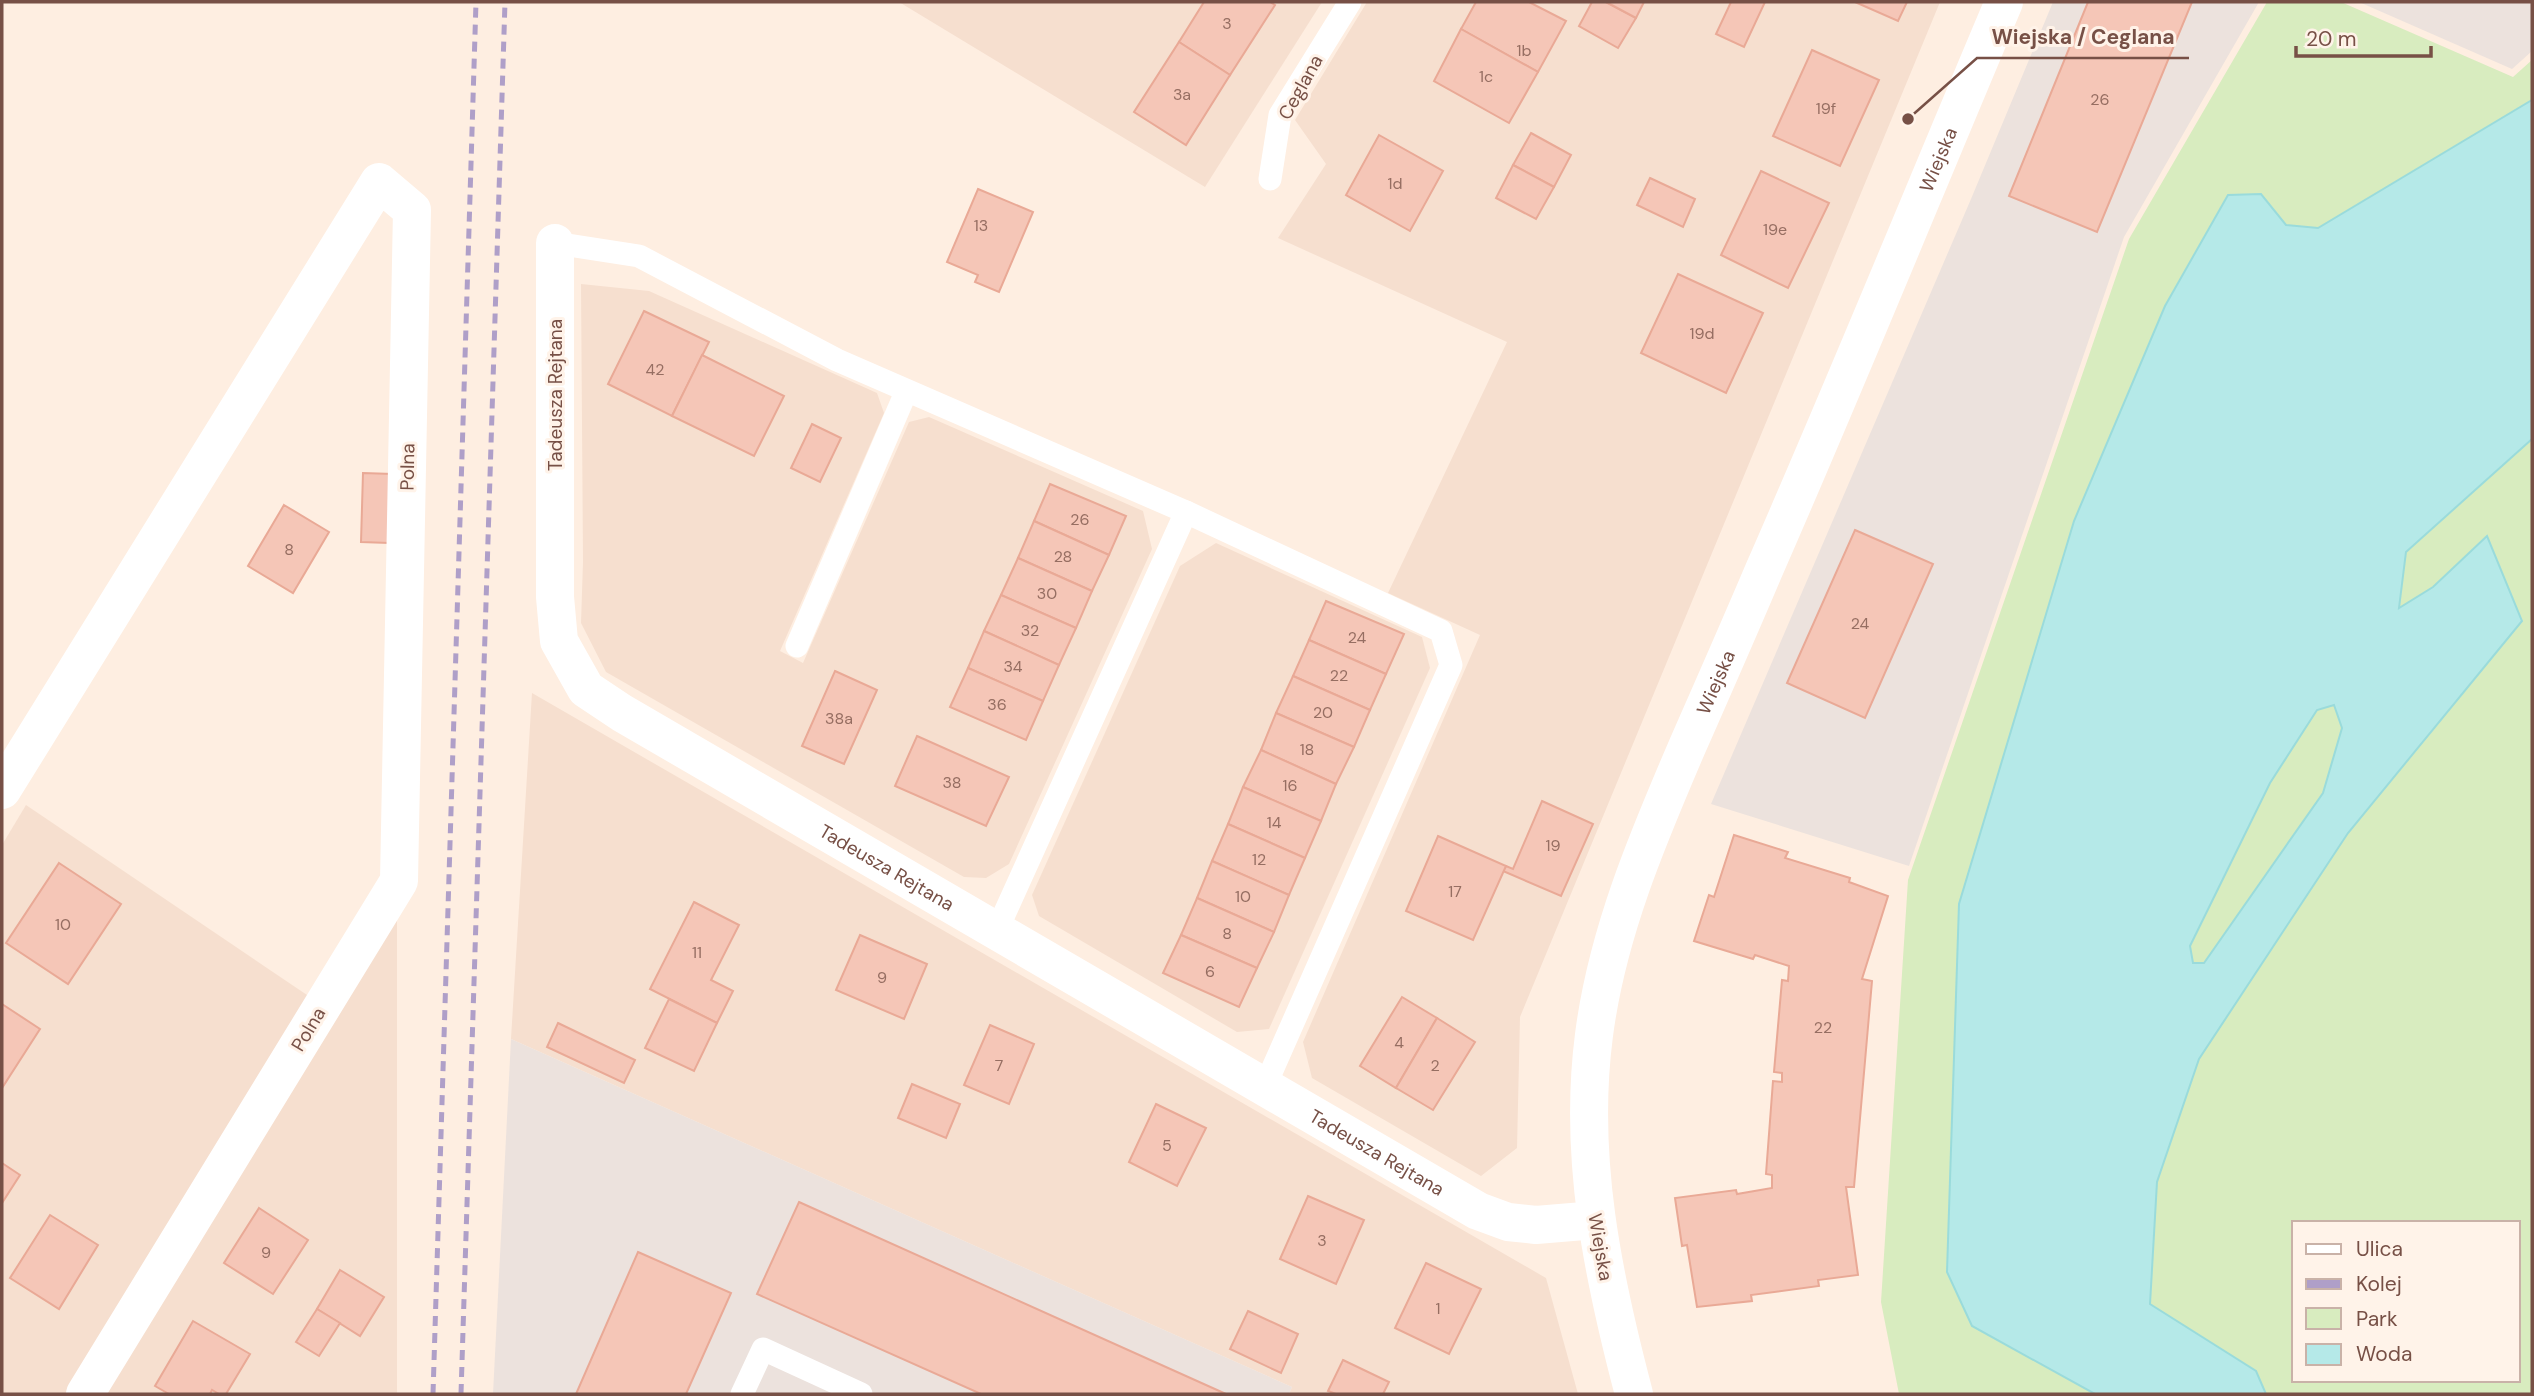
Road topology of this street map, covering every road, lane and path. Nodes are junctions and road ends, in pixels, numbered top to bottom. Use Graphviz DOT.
graph roads {
  1 [pos="1350,2"];
  2 [pos="2004,2"];
  3 [pos="1270,179"];
  4 [pos="555,243"];
  5 [pos="906,392"];
  6 [pos="1186,512"];
  7 [pos="797,646"];
  8 [pos="2,790"];
  9 [pos="998,930"];
  10 [pos="1265,1086"];
  11 [pos="1596,1220"];
  12 [pos="85,1394"];
  13 [pos="742,1394"];
  14 [pos="861,1394"];
  15 [pos="1634,1394"];
  1 -- 3 [label="lane, Ceglana"];
  2 -- 11 [label="street, Wiejska"];
  4 -- 5 [label="lane"];
  4 -- 9 [label="street, Tadeusza Rejtana"];
  5 -- 6 [label="lane"];
  5 -- 7 [label="lane"];
  6 -- 9 [label="lane"];
  6 -- 10 [label="lane"];
  8 -- 12 [label="street, Polna"];
  9 -- 10 [label="street, Tadeusza Rejtana"];
  10 -- 11 [label="street, Tadeusza Rejtana"];
  11 -- 15 [label="street, Wiejska"];
  13 -- 14 [label="lane"];
}
